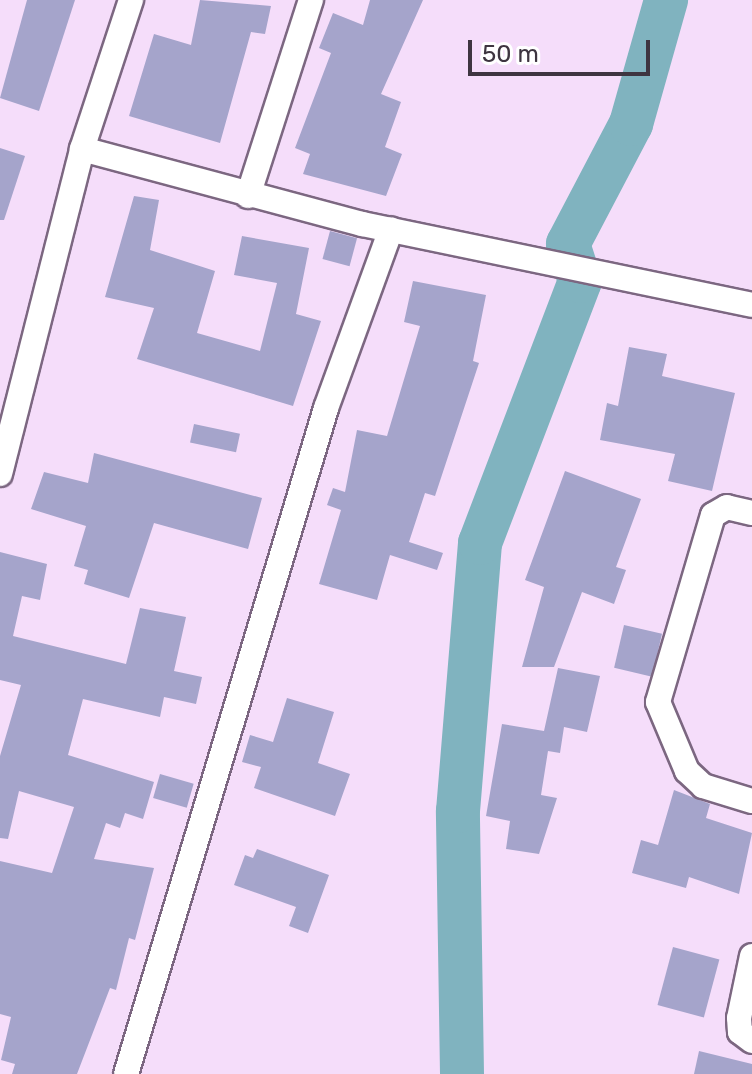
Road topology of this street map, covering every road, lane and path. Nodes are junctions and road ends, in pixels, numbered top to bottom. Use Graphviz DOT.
graph roads {
  1 [pos="131,0"];
  2 [pos="311,0"];
  3 [pos="82,149"];
  4 [pos="248,196"];
  5 [pos="391,229"];
  6 [pos="752,305"];
  7 [pos="0,474"];
  8 [pos="752,513"];
  9 [pos="752,801"];
  10 [pos="752,956"];
  11 [pos="752,1041"];
  12 [pos="126,1074"];
  1 -- 3 [label="street"];
  2 -- 4 [label="street"];
  3 -- 4 [label="street"];
  3 -- 7 [label="street"];
  4 -- 5 [label="street"];
  5 -- 6 [label="street"];
  5 -- 12 [label="street"];
  8 -- 9 [label="street"];
  10 -- 11 [label="street"];
}
